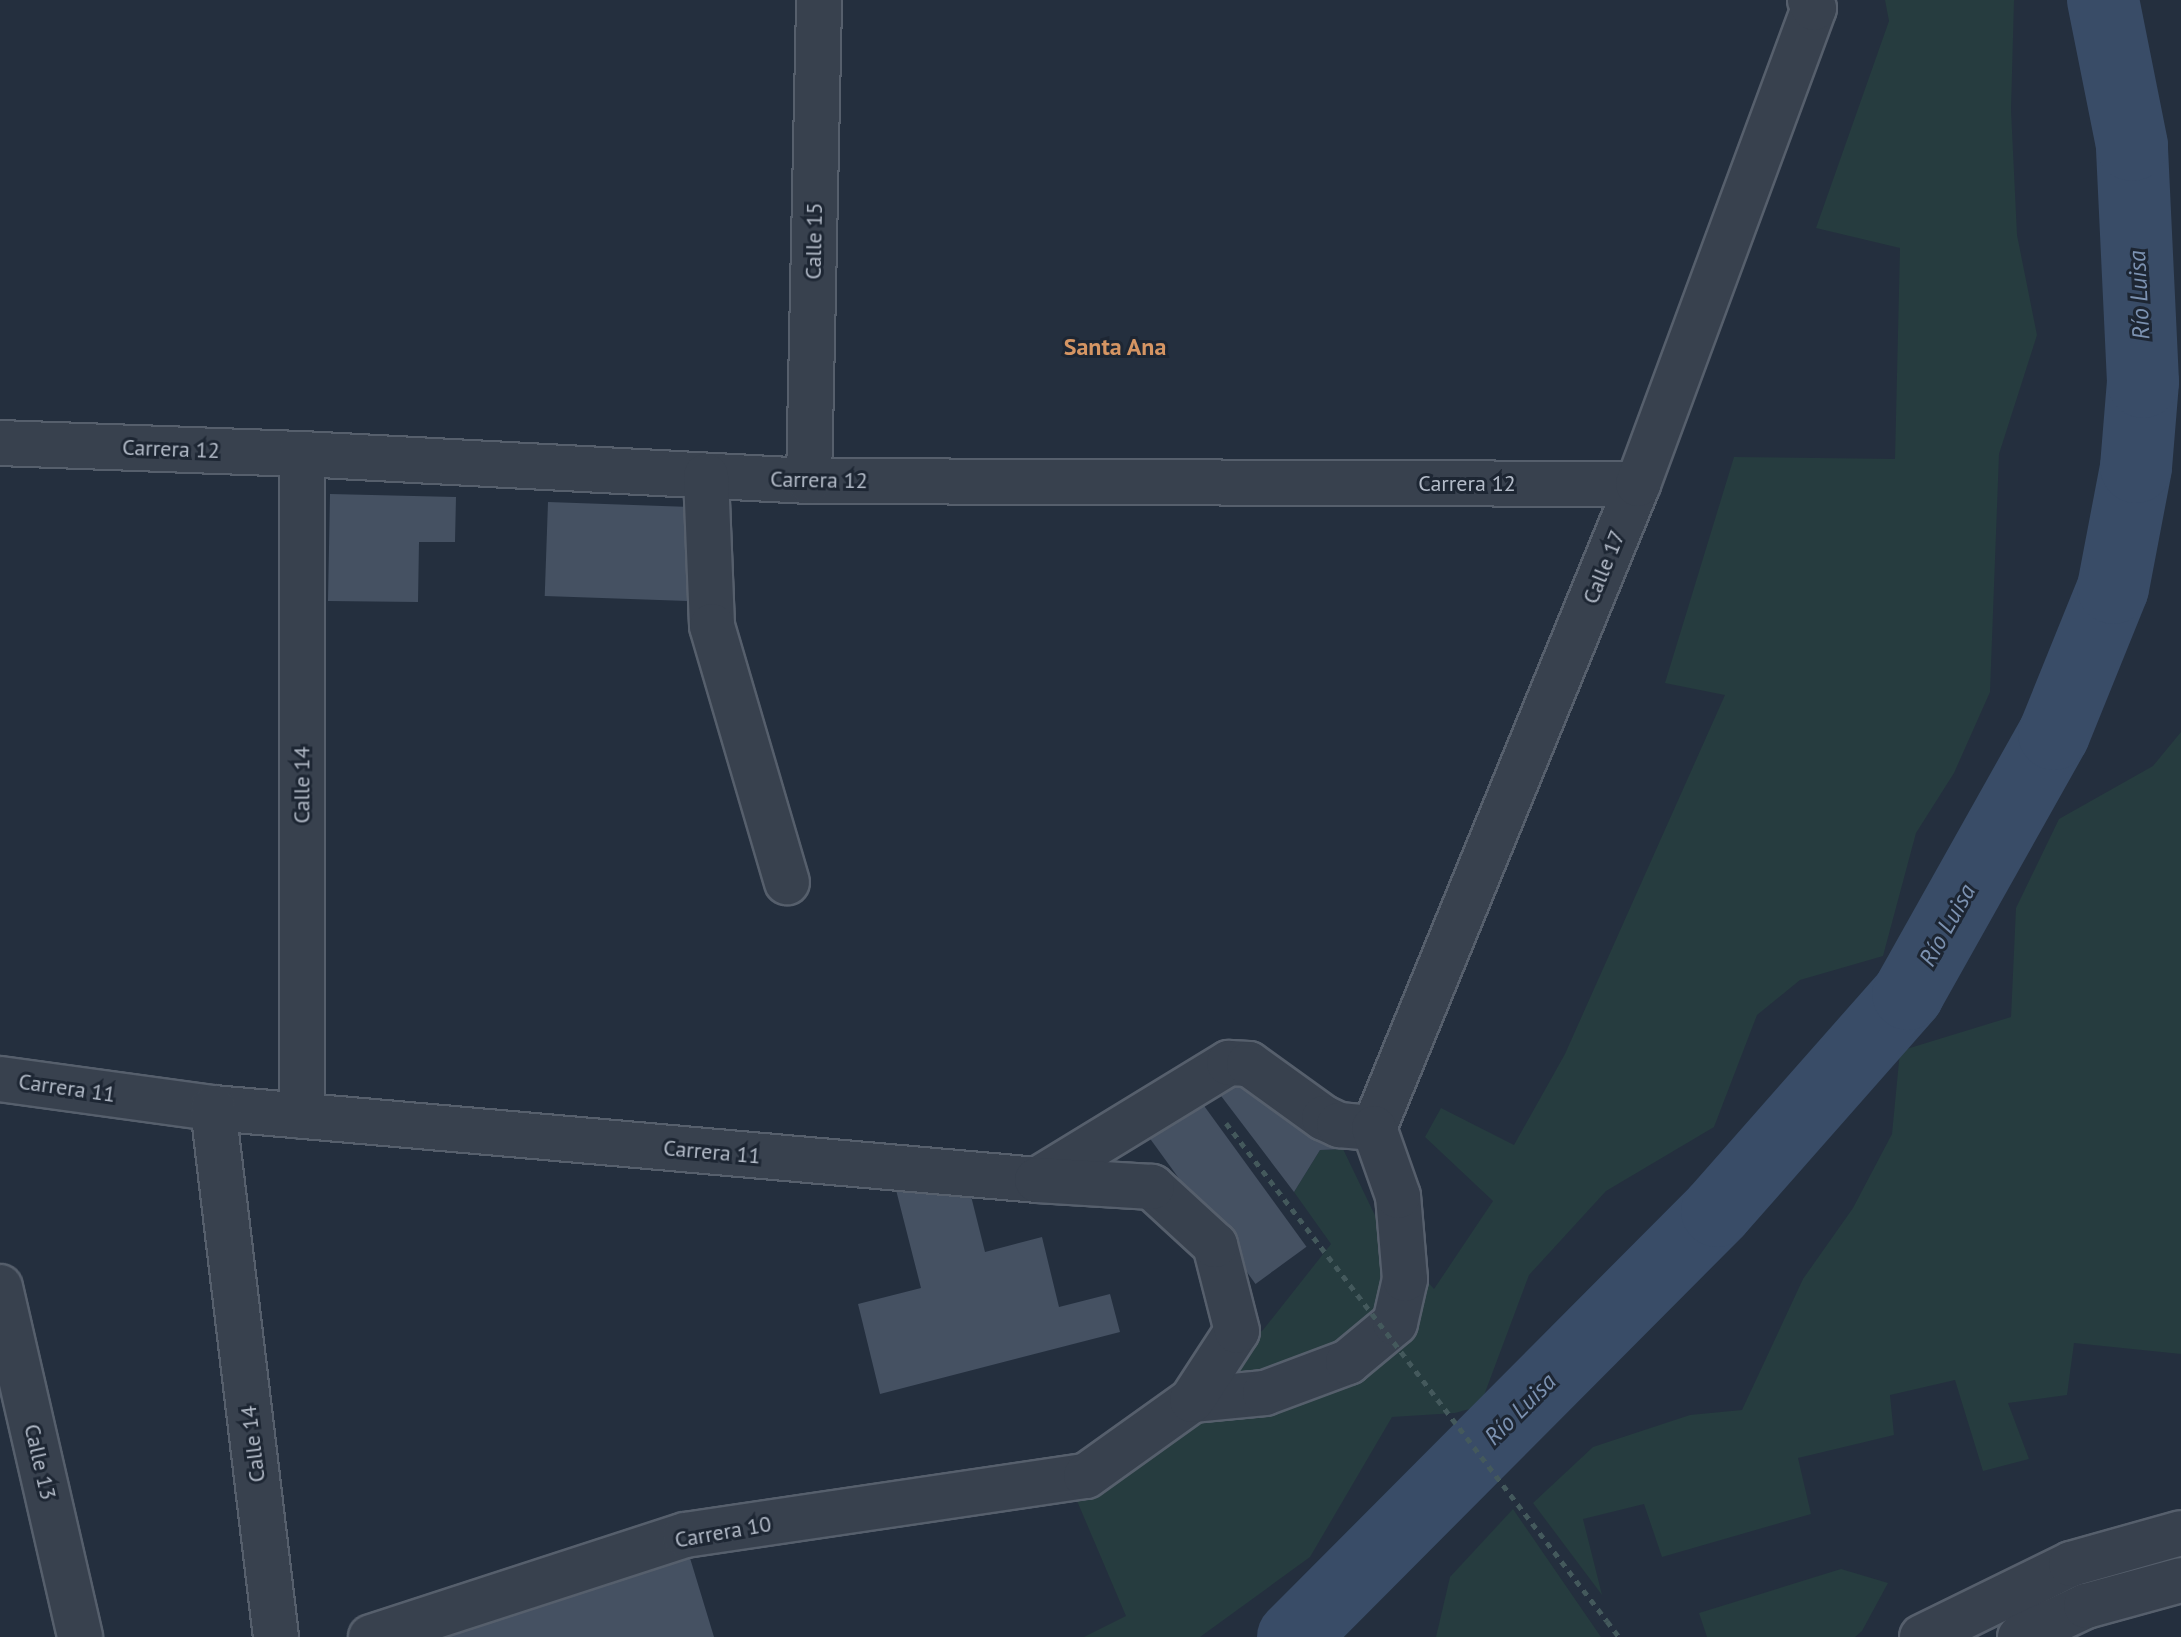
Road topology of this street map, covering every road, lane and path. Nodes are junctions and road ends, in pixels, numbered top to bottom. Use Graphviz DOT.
graph roads {
  1 [pos="819,0"];
  2 [pos="1810,0"];
  3 [pos="0,443"];
  4 [pos="302,454"];
  5 [pos="706,476"];
  6 [pos="809,481"];
  7 [pos="1638,484"];
  8 [pos="787,882"];
  9 [pos="0,1079"];
  10 [pos="213,1108"];
  11 [pos="302,1116"];
  12 [pos="1226,1123"];
  13 [pos="1374,1128"];
  14 [pos="1037,1180"];
  15 [pos="0,1287"];
  16 [pos="1192,1400"];
  17 [pos="2181,1533"];
  18 [pos="2181,1580"];
  19 [pos="80,1637"];
  20 [pos="276,1637"];
  21 [pos="371,1637"];
  22 [pos="1619,1637"];
  23 [pos="1922,1637"];
  24 [pos="2020,1637"];
  1 -- 6 [label="street, Calle 15"];
  2 -- 7 [label="street, Calle 17"];
  3 -- 4 [label="street, Carrera 12"];
  4 -- 5 [label="street, Carrera 12"];
  4 -- 11 [label="street, Calle 14"];
  5 -- 6 [label="street, Carrera 12"];
  5 -- 8 [label="street"];
  6 -- 7 [label="street, Carrera 12"];
  7 -- 13 [label="street, Calle 17"];
  9 -- 10 [label="street, Carrera 11"];
  10 -- 11 [label="street, Carrera 11"];
  10 -- 20 [label="street, Calle 14"];
  11 -- 14 [label="street, Carrera 11"];
  12 -- 22 [label="path, bridge"];
  13 -- 14 [label="street"];
  13 -- 16 [label="street"];
  14 -- 16 [label="street, Carrera 11"];
  15 -- 19 [label="street, Calle 13"];
  16 -- 21 [label="street, Carrera 10"];
  17 -- 23 [label="street"];
  18 -- 24 [label="street"];
}
